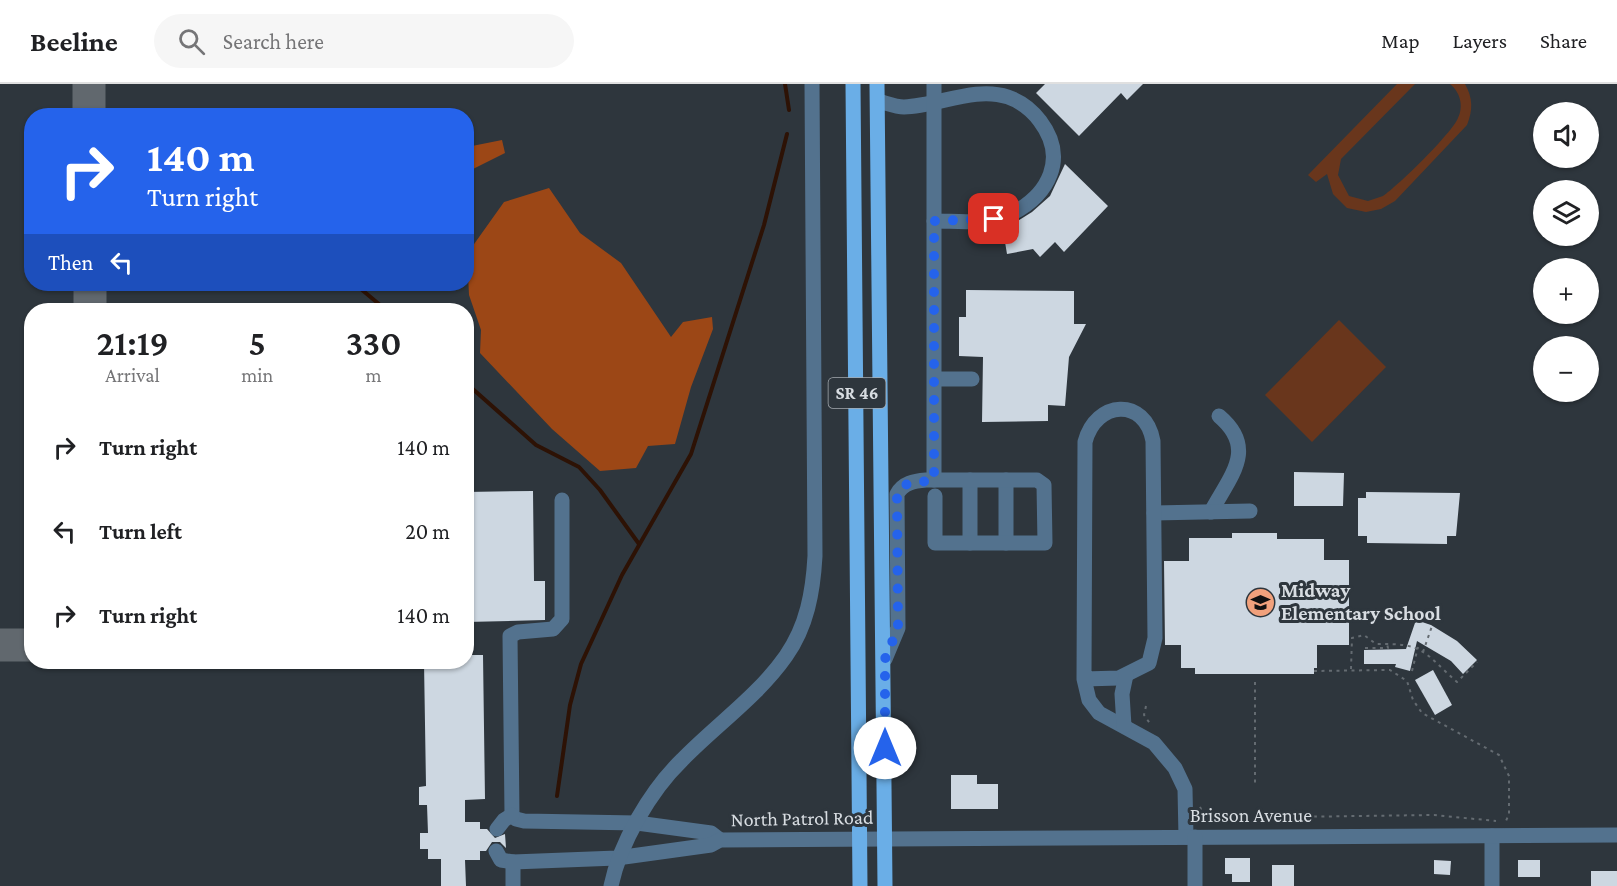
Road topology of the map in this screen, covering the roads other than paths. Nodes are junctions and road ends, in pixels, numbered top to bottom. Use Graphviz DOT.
graph roads {
  1 [pos="812,84"];
  2 [pos="853,84"];
  3 [pos="878,84"];
  4 [pos="934,84"];
  5 [pos="967,90"];
  6 [pos="878,101"];
  7 [pos="934,103"];
  8 [pos="934,221"];
  9 [pos="935,379"];
  10 [pos="972,379"];
  11 [pos="1219,416"];
  12 [pos="934,480"];
  13 [pos="970,480"];
  14 [pos="1006,480"];
  15 [pos="934,496"];
  16 [pos="562,500"];
  17 [pos="1250,511"];
  18 [pos="1211,512"];
  19 [pos="1154,513"];
  20 [pos="970,543"];
  21 [pos="1006,543"];
  22 [pos="885,659"];
  23 [pos="1126,675"];
  24 [pos="1084,679"];
  25 [pos="1124,726"];
  26 [pos="512,815"];
  27 [pos="637,823"];
  28 [pos="673,828"];
  29 [pos="497,829"];
  30 [pos="1501,831"];
  31 [pos="1617,835"];
  32 [pos="1190,837"];
  33 [pos="860,838"];
  34 [pos="885,838"];
  35 [pos="720,840"];
  36 [pos="672,850"];
  37 [pos="496,851"];
  38 [pos="617,858"];
  39 [pos="513,862"];
  40 [pos="513,886"];
  41 [pos="611,886"];
  42 [pos="860,886"];
  43 [pos="885,886"];
  44 [pos="1195,886"];
  45 [pos="1492,886"];
  1 -- 27 [label="street"];
  2 -- 33 [label="main road, SR 46"];
  3 -- 6 [label="main road, SR 46"];
  4 -- 7 [label="street"];
  5 -- 7 [label="street"];
  5 -- 8 [label="street"];
  6 -- 7 [label="street"];
  6 -- 22 [label="main road, SR 46"];
  7 -- 8 [label="street"];
  8 -- 9 [label="street"];
  9 -- 10 [label="street"];
  9 -- 12 [label="street"];
  11 -- 18 [label="street"];
  12 -- 13 [label="street"];
  12 -- 22 [label="street"];
  13 -- 14 [label="street"];
  13 -- 20 [label="street"];
  14 -- 21 [label="street"];
  14 -- 21 [label="street"];
  15 -- 20 [label="street"];
  16 -- 26 [label="street"];
  17 -- 18 [label="street"];
  18 -- 19 [label="street"];
  19 -- 23 [label="street"];
  19 -- 24 [label="street"];
  20 -- 21 [label="street"];
  22 -- 34 [label="main road, SR 46"];
  23 -- 24 [label="street"];
  23 -- 25 [label="street"];
  24 -- 25 [label="street"];
  25 -- 32 [label="street"];
  26 -- 27 [label="street, North Patrol Road"];
  26 -- 29 [label="street"];
  27 -- 28 [label="street, North Patrol Road"];
  27 -- 38 [label="street"];
  28 -- 35 [label="street, North Patrol Road"];
  28 -- 36 [label="street"];
  30 -- 31 [label="street, Brisson Avenue"];
  30 -- 32 [label="street, Brisson Avenue"];
  30 -- 45 [label="street"];
  32 -- 34 [label="street, Brisson Avenue"];
  32 -- 44 [label="street"];
  33 -- 34 [label="street, North Patrol Road"];
  33 -- 35 [label="street, North Patrol Road"];
  33 -- 42 [label="main road, SR 46"];
  34 -- 43 [label="main road, SR 46"];
  35 -- 36 [label="street, North Patrol Road"];
  36 -- 38 [label="street, North Patrol Road"];
  37 -- 39 [label="street"];
  38 -- 39 [label="street, North Patrol Road"];
  38 -- 41 [label="street"];
  39 -- 40 [label="street"];
}
